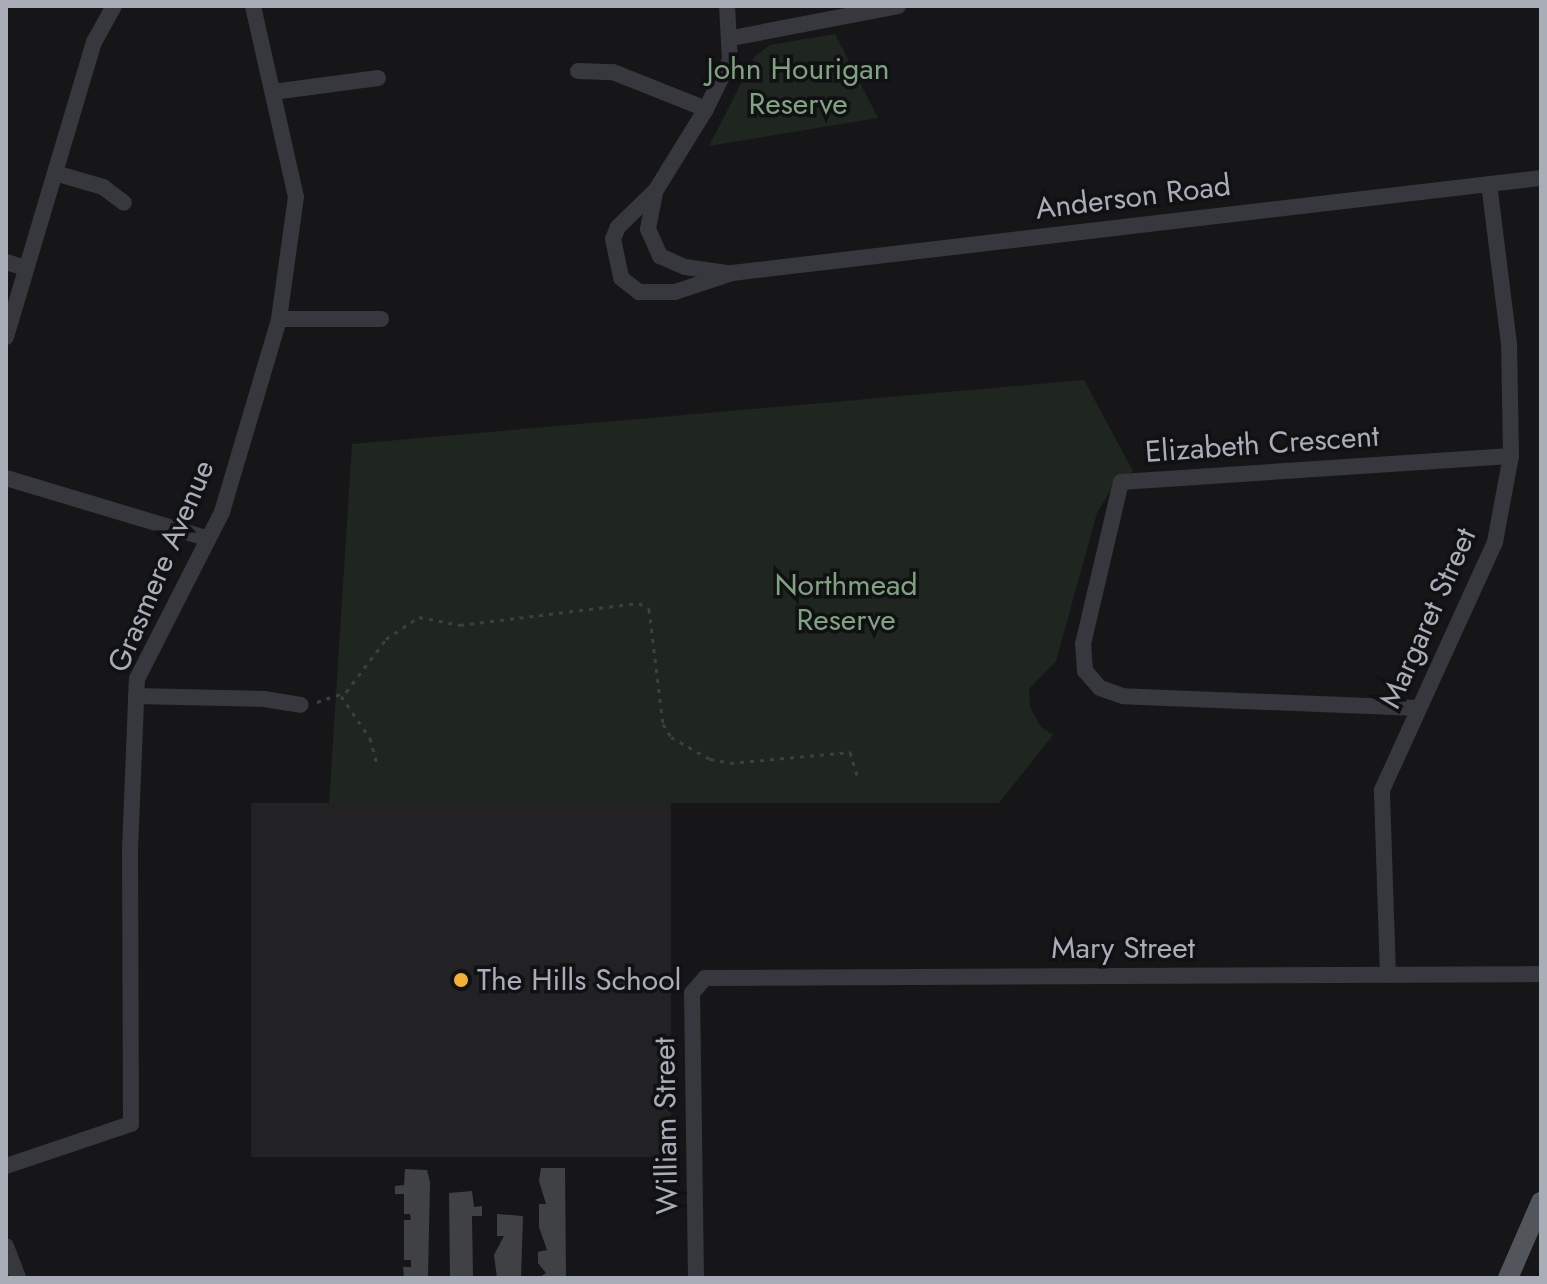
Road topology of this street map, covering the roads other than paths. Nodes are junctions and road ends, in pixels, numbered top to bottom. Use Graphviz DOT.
graph roads {
  1 [pos="114,6"];
  2 [pos="253,6"];
  3 [pos="727,6"];
  4 [pos="898,6"];
  5 [pos="732,38"];
  6 [pos="578,71"];
  7 [pos="378,78"];
  8 [pos="273,92"];
  9 [pos="706,109"];
  10 [pos="55,173"];
  11 [pos="1541,178"];
  12 [pos="1489,184"];
  13 [pos="656,190"];
  14 [pos="124,203"];
  15 [pos="6,262"];
  16 [pos="26,268"];
  17 [pos="732,273"];
  18 [pos="279,319"];
  19 [pos="381,319"];
  20 [pos="6,337"];
  21 [pos="1511,456"];
  22 [pos="6,478"];
  23 [pos="206,538"];
  24 [pos="136,696"];
  25 [pos="301,705"];
  26 [pos="1418,708"];
  27 [pos="1541,974"];
  28 [pos="1388,975"];
  29 [pos="705,978"];
  30 [pos="6,1166"];
  31 [pos="1541,1202"];
  32 [pos="6,1246"];
  33 [pos="18,1278"];
  34 [pos="696,1278"];
  35 [pos="1508,1278"];
  1 -- 10 [label="street"];
  2 -- 8 [label="street, Grasmere Avenue"];
  3 -- 5 [label="street"];
  4 -- 5 [label="street"];
  5 -- 9 [label="street, Anderson Road"];
  6 -- 9 [label="street"];
  7 -- 8 [label="street"];
  8 -- 18 [label="street, Grasmere Avenue"];
  9 -- 13 [label="street, Anderson Road"];
  10 -- 14 [label="street"];
  10 -- 16 [label="street"];
  11 -- 12 [label="street, Anderson Road"];
  12 -- 17 [label="street, Anderson Road"];
  12 -- 21 [label="street, Margaret Street"];
  13 -- 17 [label="street, Anderson Road"];
  13 -- 17 [label="street, Anderson Road"];
  15 -- 16 [label="street"];
  16 -- 20 [label="street"];
  18 -- 19 [label="street"];
  18 -- 23 [label="street, Grasmere Avenue"];
  21 -- 26 [label="street, Margaret Street"];
  21 -- 26 [label="street, Elizabeth Crescent"];
  22 -- 23 [label="street"];
  23 -- 24 [label="street, Grasmere Avenue"];
  24 -- 25 [label="street"];
  24 -- 30 [label="street, Grasmere Avenue"];
  26 -- 28 [label="street, Margaret Street"];
  27 -- 28 [label="street, Mary Street"];
  28 -- 29 [label="street, Mary Street"];
  29 -- 34 [label="street, William Street"];
  31 -- 35 [label="main road"];
  32 -- 33 [label="street"];
}
